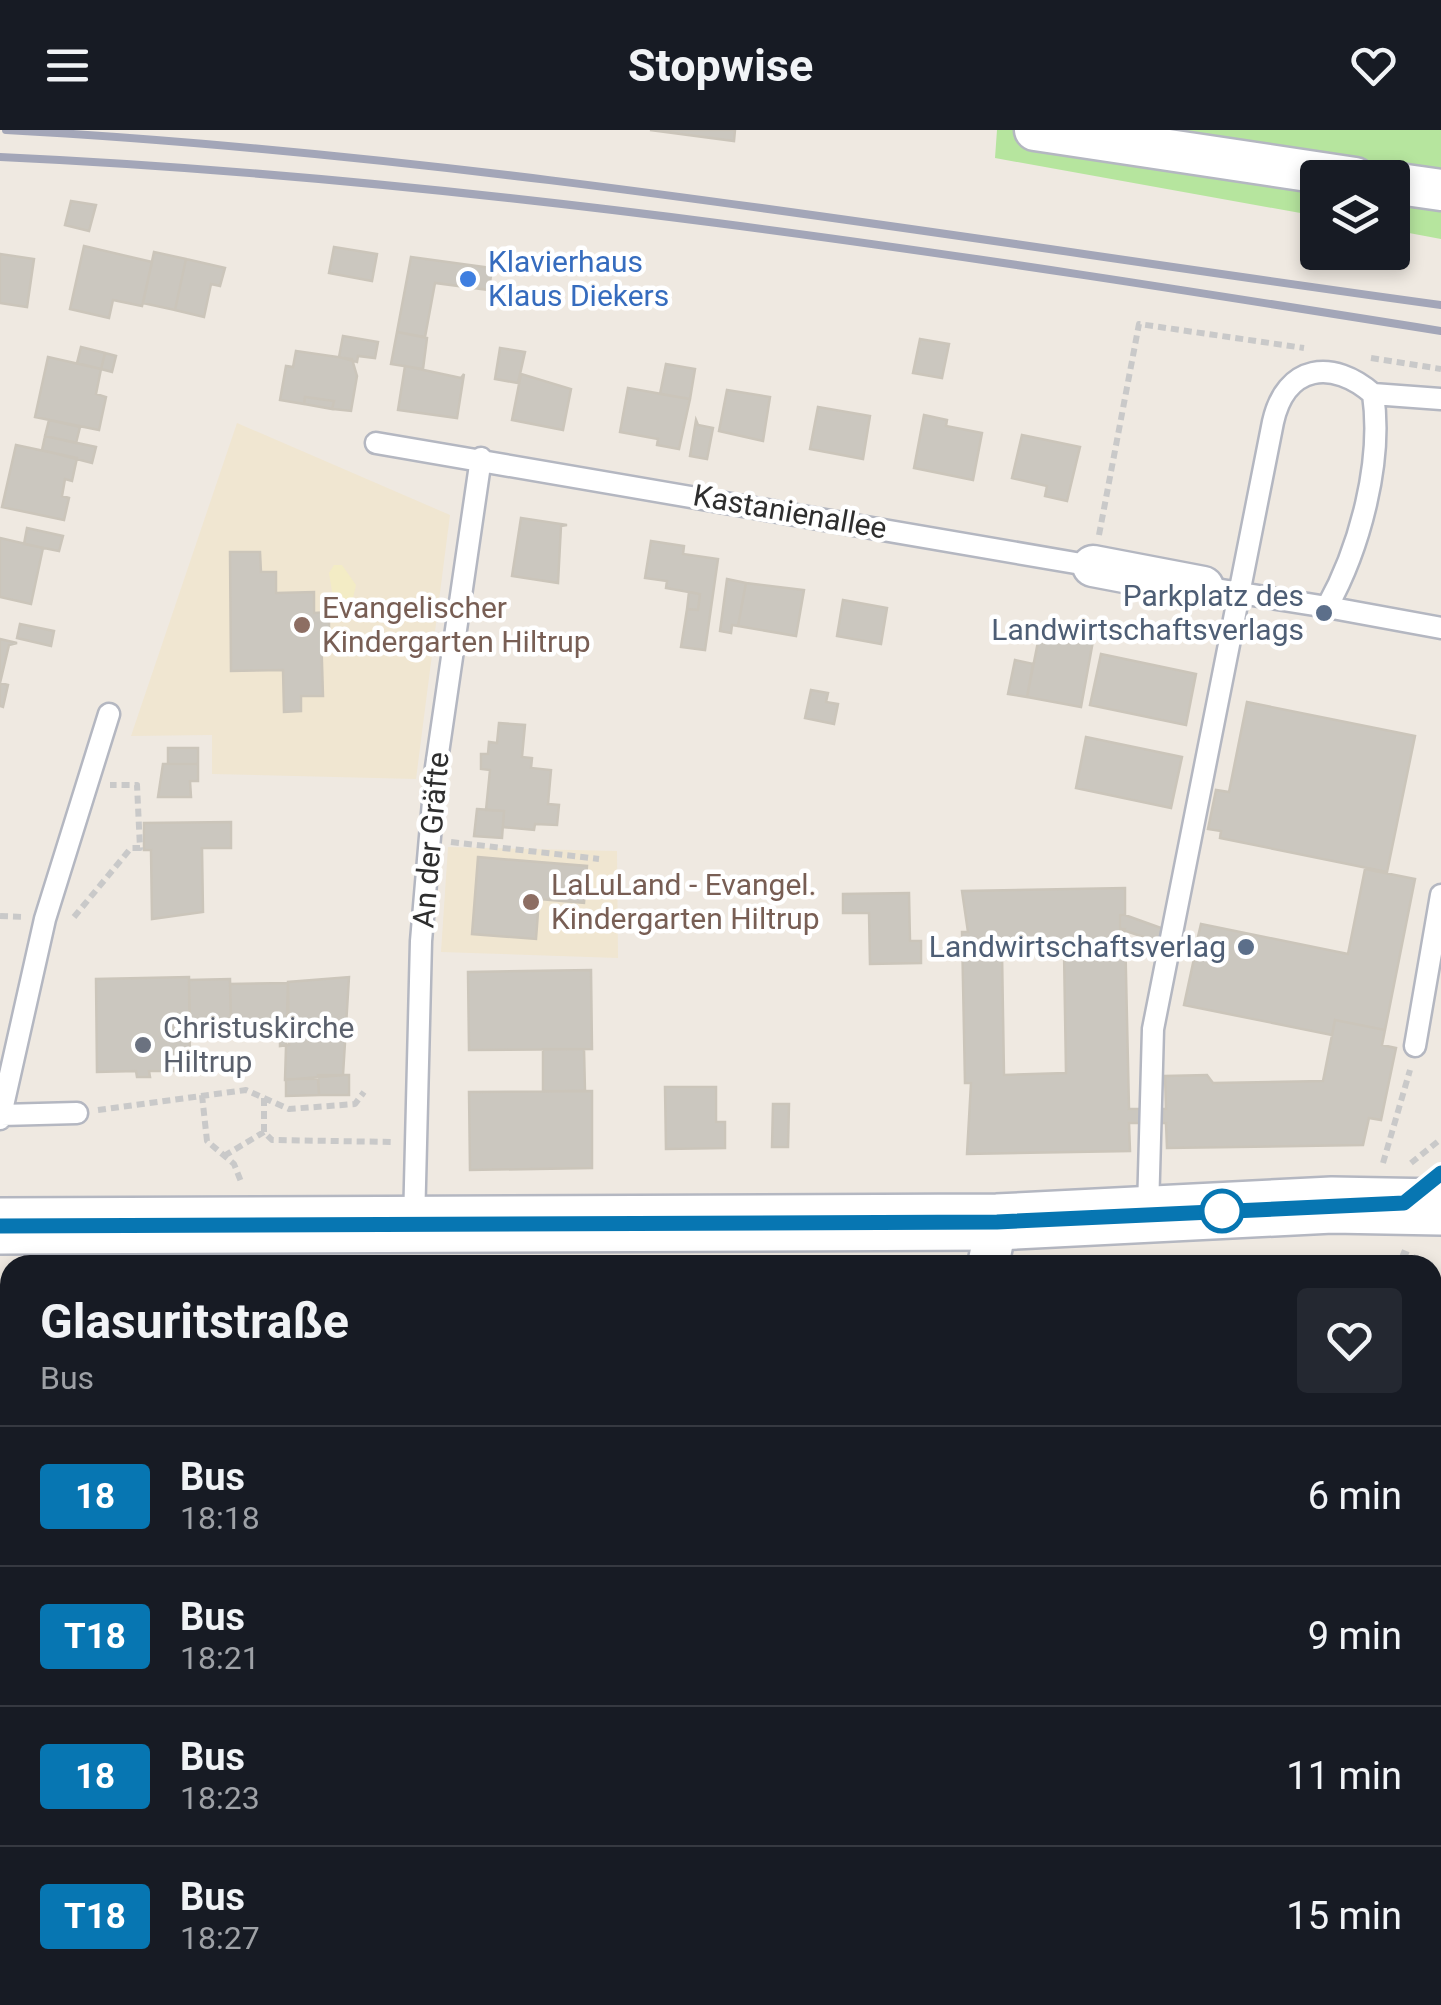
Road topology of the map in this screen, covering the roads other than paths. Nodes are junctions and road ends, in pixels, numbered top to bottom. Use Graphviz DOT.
graph roads {
  1 [pos="1034,130"];
  2 [pos="1300,170"];
  3 [pos="1410,186"];
  4 [pos="1441,190"];
  5 [pos="1374,394"];
  6 [pos="1441,398"];
  7 [pos="376,443"];
  8 [pos="481,458"];
  9 [pos="1093,566"];
  10 [pos="1221,591"];
  11 [pos="1327,607"];
  12 [pos="1441,628"];
  13 [pos="109,714"];
  14 [pos="1441,895"];
  15 [pos="1415,1046"];
  16 [pos="77,1113"];
  17 [pos="0,1117"];
  18 [pos="1417,1189"];
  19 [pos="1148,1214"];
  20 [pos="0,1226"];
  21 [pos="414,1226"];
  22 [pos="992,1244"];
  1 -- 2 [label="street"];
  3 -- 4 [label="street"];
  5 -- 6 [label="lane"];
  5 -- 10 [label="lane"];
  5 -- 11 [label="lane"];
  7 -- 8 [label="lane, Kastanienallee"];
  8 -- 9 [label="lane, Kastanienallee"];
  8 -- 21 [label="lane, An der Gräfte"];
  9 -- 10 [label="street, Kastanienallee"];
  10 -- 11 [label="lane"];
  10 -- 19 [label="lane"];
  11 -- 12 [label="lane"];
  13 -- 17 [label="lane"];
  14 -- 15 [label="lane"];
  16 -- 17 [label="lane"];
  18 -- 19 [label="street"];
  19 -- 22 [label="street"];
  20 -- 21 [label="street"];
  21 -- 22 [label="street"];
}
